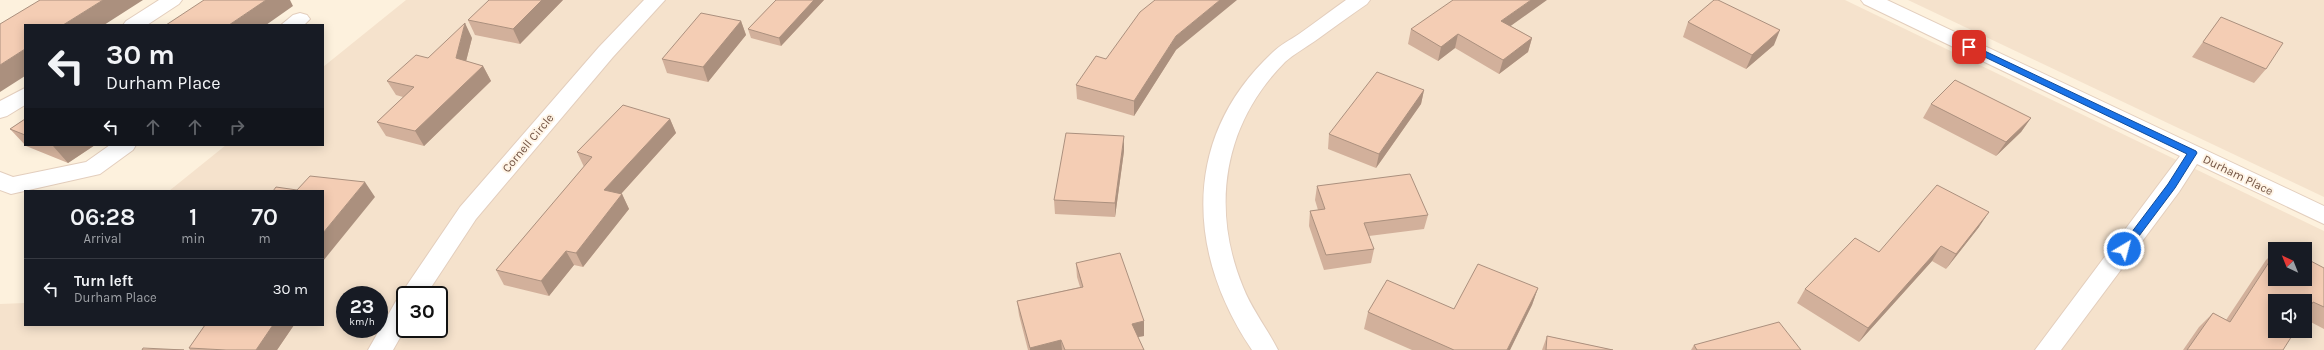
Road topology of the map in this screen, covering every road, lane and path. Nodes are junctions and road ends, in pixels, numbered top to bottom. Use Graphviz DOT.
graph roads {
  1 [pos="172,0"];
  2 [pos="655,0"];
  3 [pos="1360,0"];
  4 [pos="1871,0"];
  5 [pos="135,24"];
  6 [pos="24,96"];
  7 [pos="0,111"];
  8 [pos="124,146"];
  9 [pos="2192,153"];
  10 [pos="0,180"];
  11 [pos="2324,216"];
  12 [pos="418,286"];
  13 [pos="396,323"];
  14 [pos="380,350"];
  15 [pos="1266,350"];
  16 [pos="2047,350"];
  1 -- 5 [label="street"];
  2 -- 12 [label="street, Cornell Circle"];
  3 -- 15 [label="street"];
  4 -- 9 [label="street, Durham Place"];
  6 -- 7 [label="street"];
  8 -- 10 [label="street"];
  9 -- 11 [label="street, Durham Place"];
  9 -- 16 [label="street"];
  13 -- 14 [label="street"];
}
